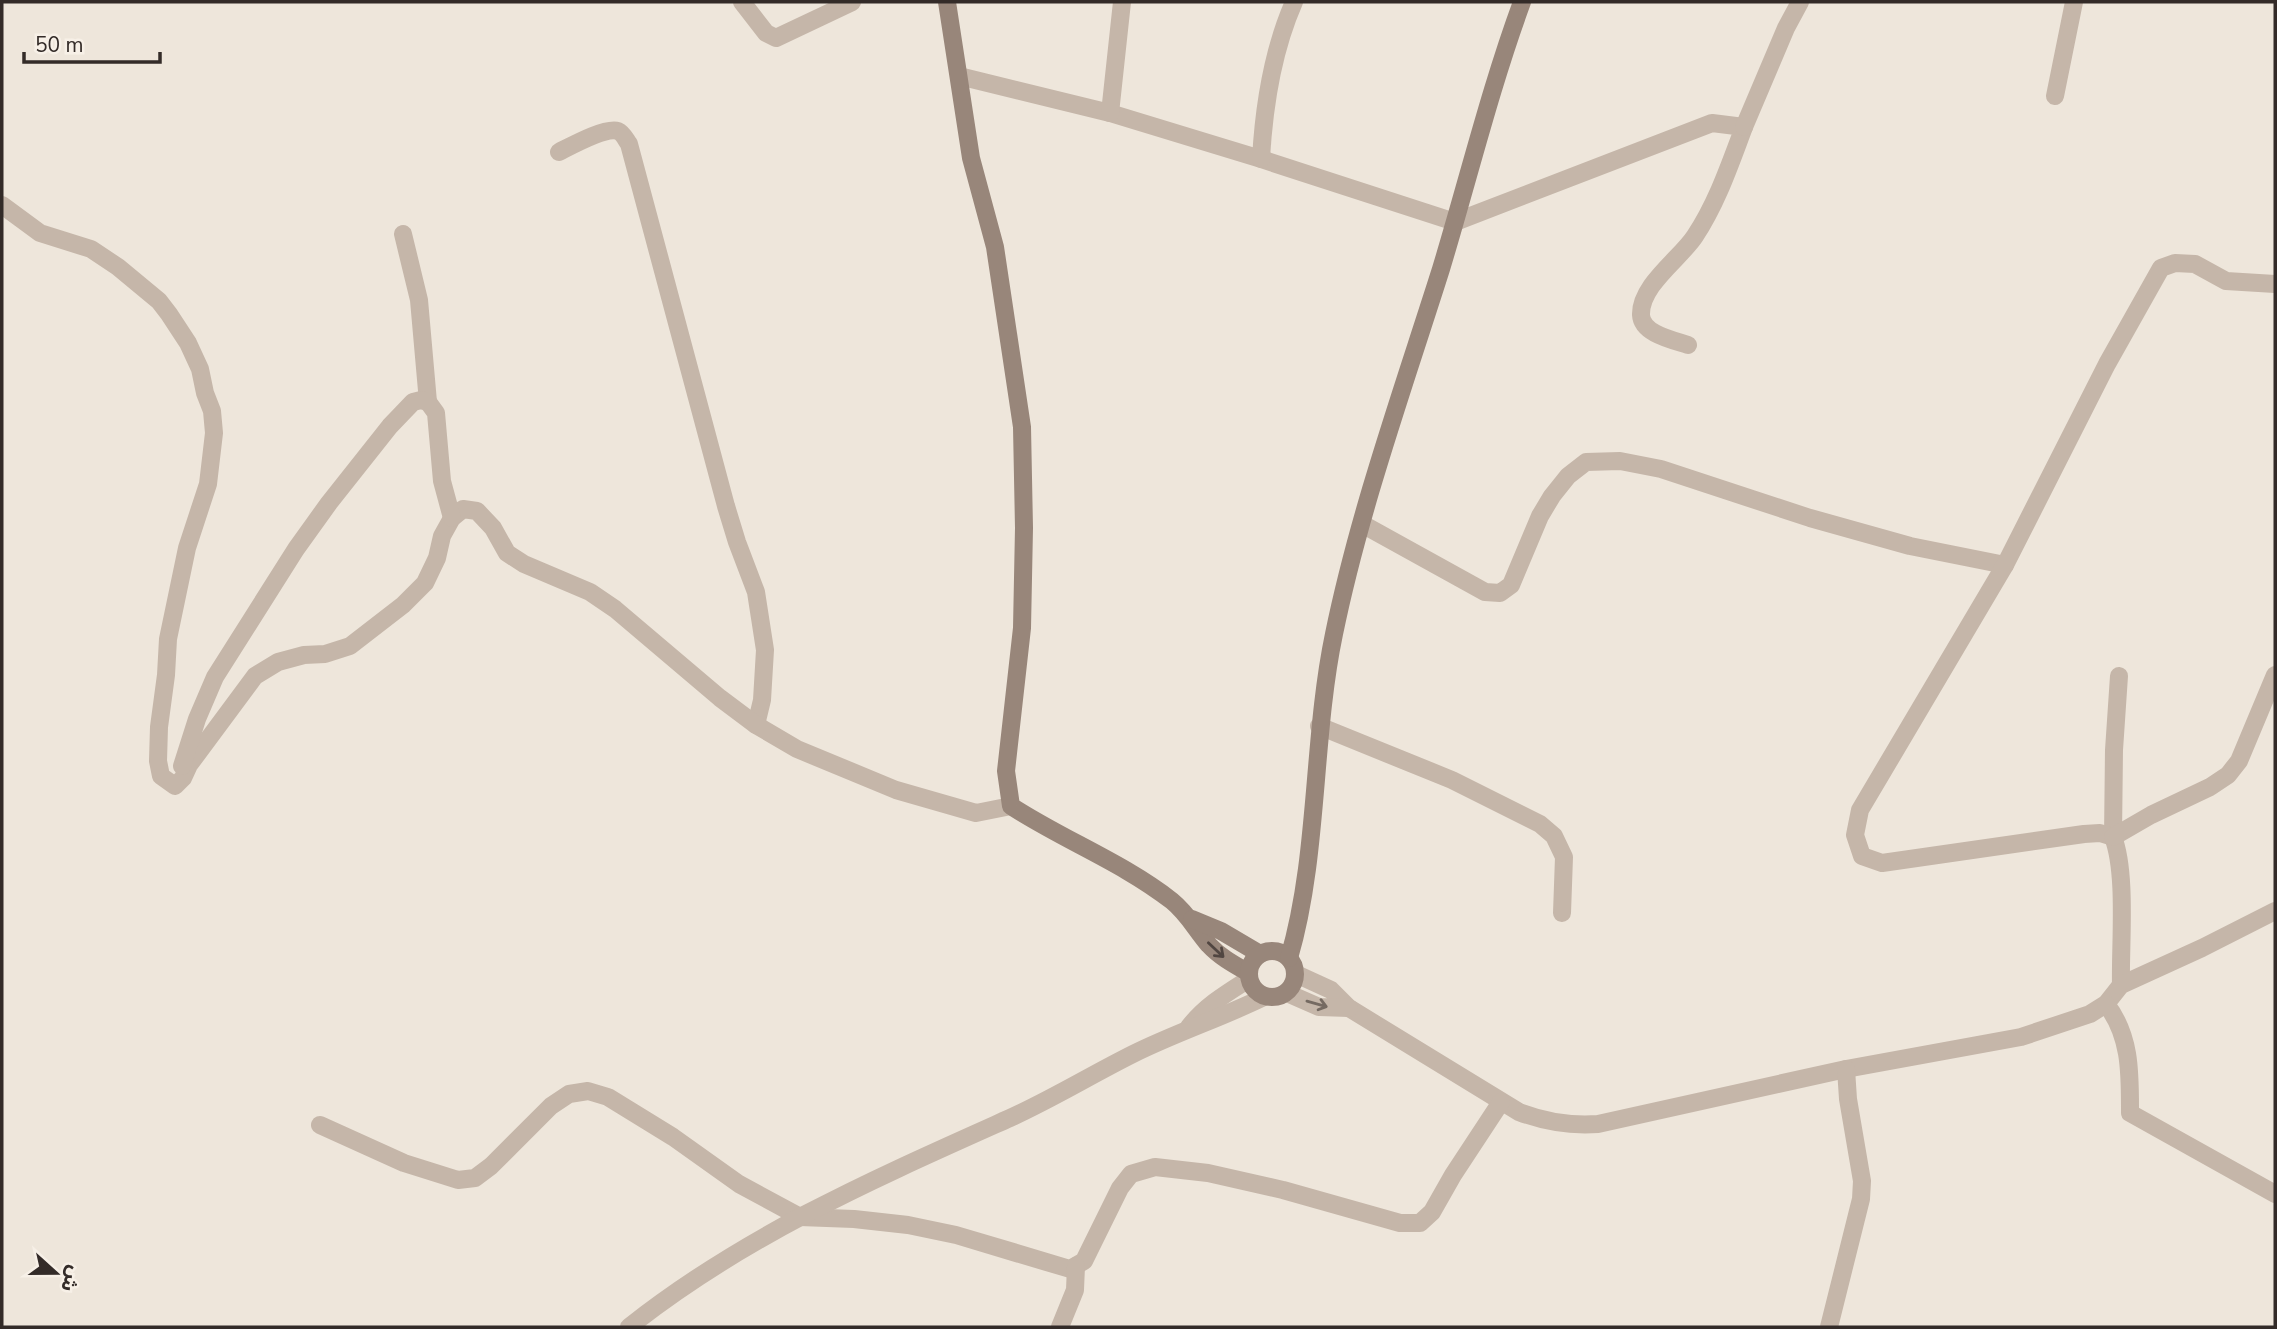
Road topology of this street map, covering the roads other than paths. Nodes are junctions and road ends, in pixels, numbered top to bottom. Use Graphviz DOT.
graph roads {
  1 [pos="742,2"];
  2 [pos="852,2"];
  3 [pos="947,2"];
  4 [pos="1122,2"];
  5 [pos="1294,2"];
  6 [pos="1522,2"];
  7 [pos="1800,2"];
  8 [pos="2074,2"];
  9 [pos="959,76"];
  10 [pos="2055,96"];
  11 [pos="1110,113"];
  12 [pos="1744,127"];
  13 [pos="559,152"];
  14 [pos="1261,159"];
  15 [pos="2,205"];
  16 [pos="1455,222"];
  17 [pos="403,234"];
  18 [pos="2275,284"];
  19 [pos="1688,345"];
  20 [pos="428,402"];
  21 [pos="452,518"];
  22 [pos="1362,524"];
  23 [pos="2005,565"];
  24 [pos="2275,675"];
  25 [pos="2119,676"];
  26 [pos="756,724"];
  27 [pos="1320,726"];
  28 [pos="175,786"];
  29 [pos="1010,806"];
  30 [pos="2113,838"];
  31 [pos="2275,911"];
  32 [pos="1562,913"];
  33 [pos="1192,919"];
  34 [pos="1260,954"];
  35 [pos="1292,966"];
  36 [pos="1249,976"];
  37 [pos="2120,985"];
  38 [pos="1287,993"];
  39 [pos="1264,997"];
  40 [pos="2106,1004"];
  41 [pos="1349,1008"];
  42 [pos="1186,1030"];
  43 [pos="1846,1069"];
  44 [pos="1501,1102"];
  45 [pos="320,1125"];
  46 [pos="2275,1194"];
  47 [pos="800,1217"];
  48 [pos="1076,1266"];
  49 [pos="629,1327"];
  50 [pos="1060,1327"];
  51 [pos="1829,1327"];
  1 -- 2 [label="street"];
  3 -- 9 [label="street"];
  4 -- 11 [label="street"];
  5 -- 14 [label="street"];
  6 -- 16 [label="street"];
  7 -- 12 [label="street"];
  8 -- 10 [label="street"];
  9 -- 11 [label="street"];
  9 -- 29 [label="street"];
  11 -- 14 [label="street"];
  12 -- 16 [label="street"];
  12 -- 19 [label="street"];
  13 -- 26 [label="street"];
  14 -- 16 [label="street"];
  15 -- 28 [label="street"];
  16 -- 22 [label="street"];
  17 -- 20 [label="street"];
  18 -- 23 [label="street"];
  20 -- 21 [label="street"];
  20 -- 28 [label="street"];
  21 -- 26 [label="street"];
  21 -- 28 [label="street"];
  22 -- 23 [label="street"];
  22 -- 27 [label="street"];
  23 -- 30 [label="street"];
  24 -- 30 [label="street"];
  25 -- 30 [label="street"];
  26 -- 29 [label="street"];
  27 -- 32 [label="street"];
  27 -- 35 [label="street"];
  29 -- 33 [label="street"];
  30 -- 37 [label="street"];
  31 -- 37 [label="street"];
  33 -- 34 [label="street"];
  33 -- 36 [label="street, one-way"];
  34 -- 35 [label="street"];
  34 -- 36 [label="street"];
  35 -- 38 [label="street"];
  35 -- 41 [label="street"];
  36 -- 39 [label="street"];
  36 -- 42 [label="street"];
  37 -- 40 [label="street"];
  38 -- 39 [label="street"];
  38 -- 41 [label="street, one-way"];
  39 -- 42 [label="street"];
  40 -- 43 [label="street"];
  40 -- 46 [label="street"];
  41 -- 44 [label="street"];
  42 -- 47 [label="street"];
  43 -- 44 [label="street"];
  43 -- 51 [label="street"];
  44 -- 48 [label="street"];
  45 -- 47 [label="street"];
  47 -- 48 [label="street"];
  47 -- 49 [label="street"];
  48 -- 50 [label="street"];
}
